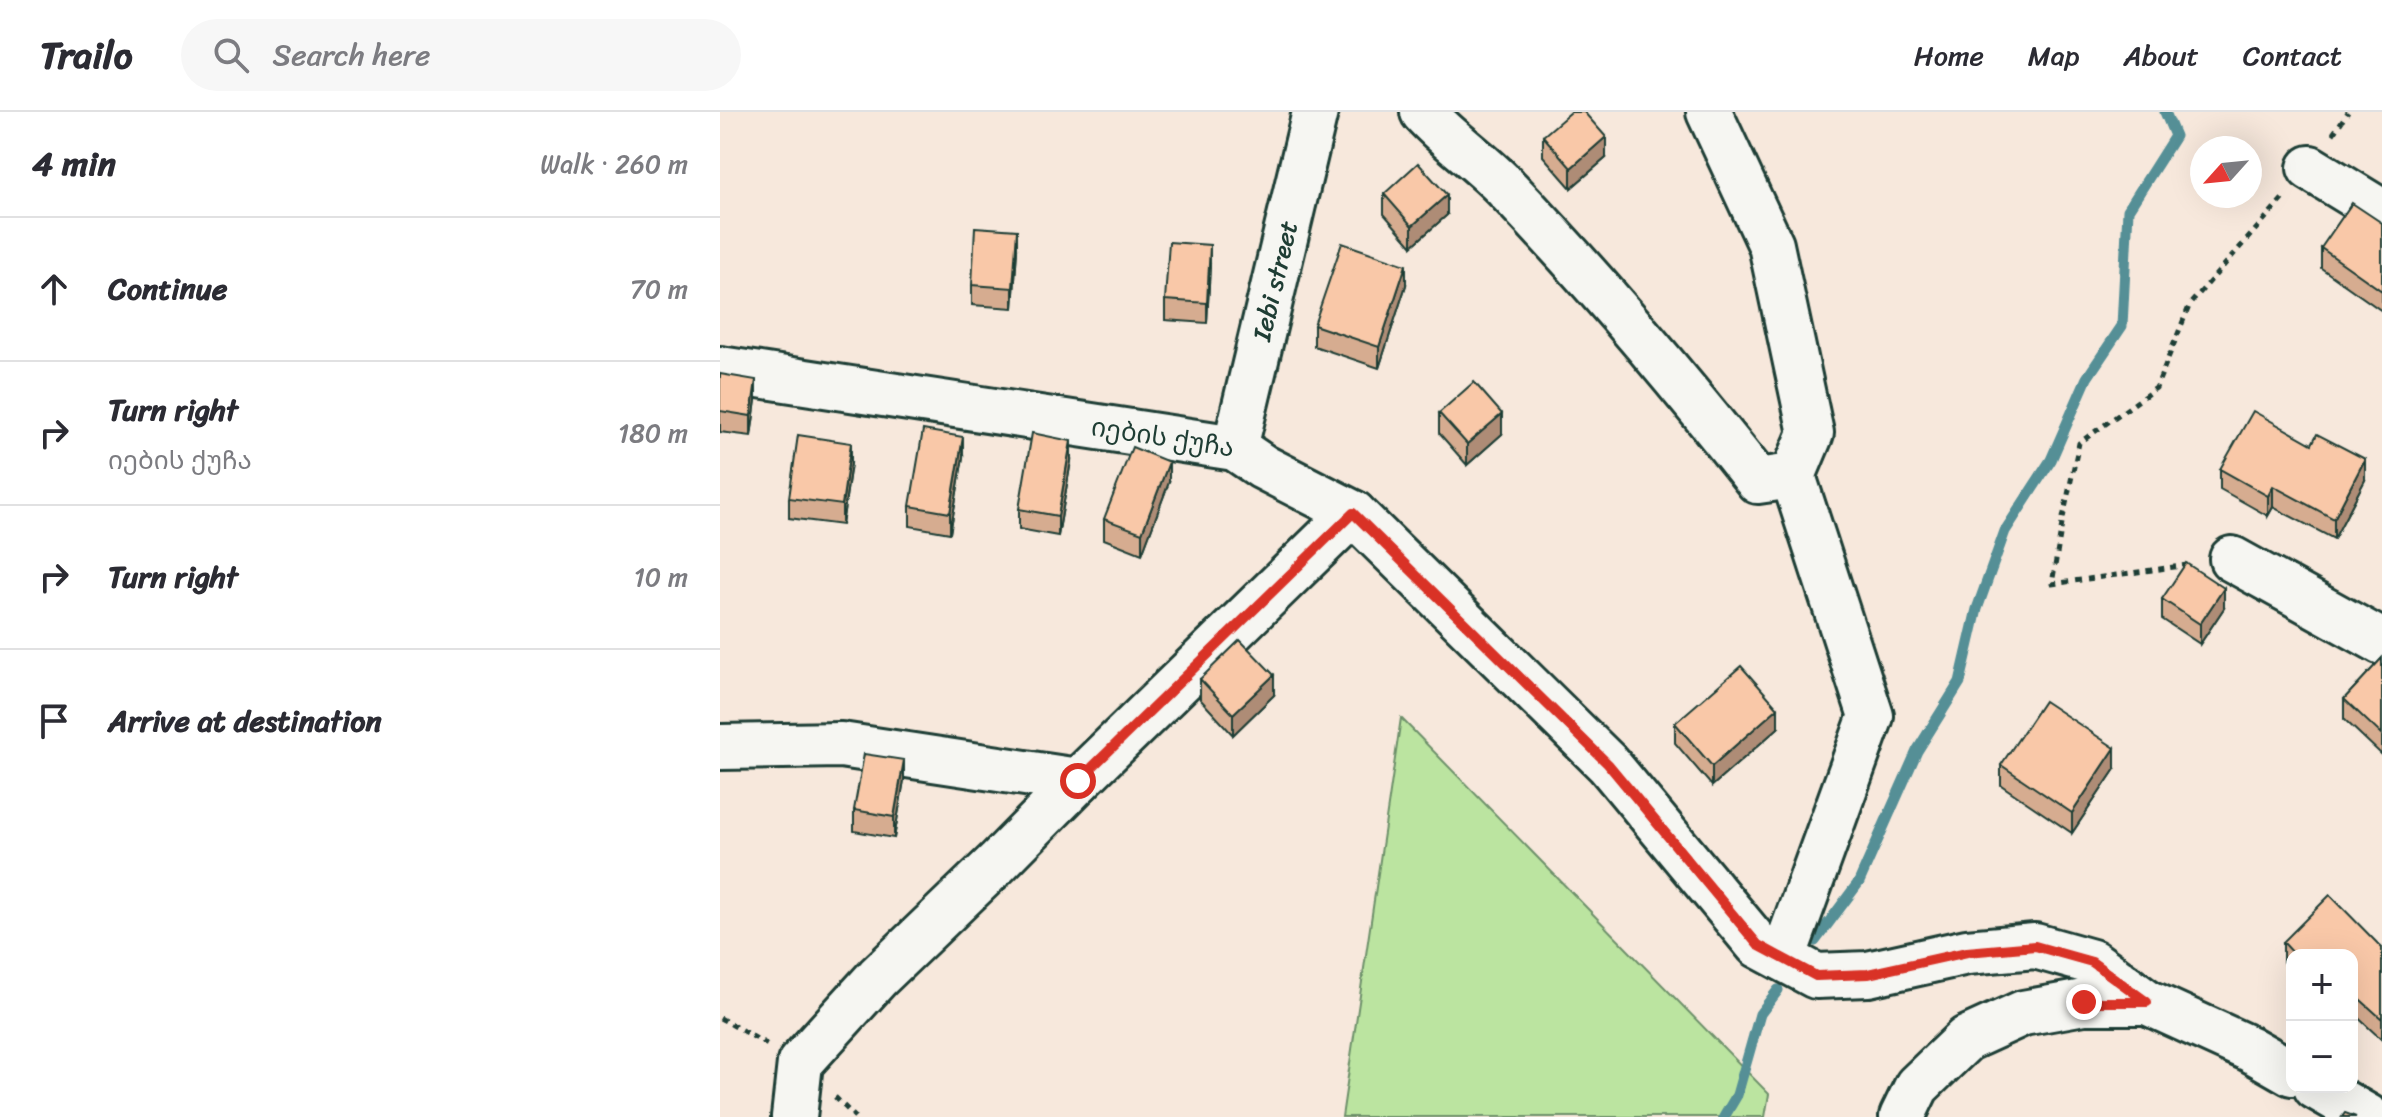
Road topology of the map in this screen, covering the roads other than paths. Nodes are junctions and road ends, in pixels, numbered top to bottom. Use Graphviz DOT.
graph roads {
  1 [pos="1315,112"];
  2 [pos="1423,112"];
  3 [pos="1709,112"];
  4 [pos="2310,168"];
  5 [pos="2382,212"];
  6 [pos="720,369"];
  7 [pos="1235,448"];
  8 [pos="1793,476"];
  9 [pos="1353,513"];
  10 [pos="2232,559"];
  11 [pos="2382,642"];
  12 [pos="720,747"];
  13 [pos="1078,781"];
  14 [pos="1783,958"];
  15 [pos="2147,1002"];
  16 [pos="2286,1070"];
  17 [pos="2326,1093"];
  18 [pos="794,1117"];
  19 [pos="1902,1117"];
  20 [pos="2368,1117"];
  1 -- 7 [label="street, Iebi street"];
  2 -- 8 [label="street"];
  3 -- 8 [label="street"];
  4 -- 5 [label="street"];
  6 -- 7 [label="street, იების ქუჩა"];
  7 -- 9 [label="street, იების ქუჩა"];
  8 -- 14 [label="street"];
  9 -- 13 [label="street"];
  9 -- 14 [label="street, იების ქუჩა"];
  10 -- 11 [label="street"];
  12 -- 13 [label="street"];
  13 -- 18 [label="street"];
  14 -- 15 [label="street, იების ქუჩა"];
  15 -- 16 [label="street"];
  15 -- 19 [label="street"];
  17 -- 20 [label="street"];
}
